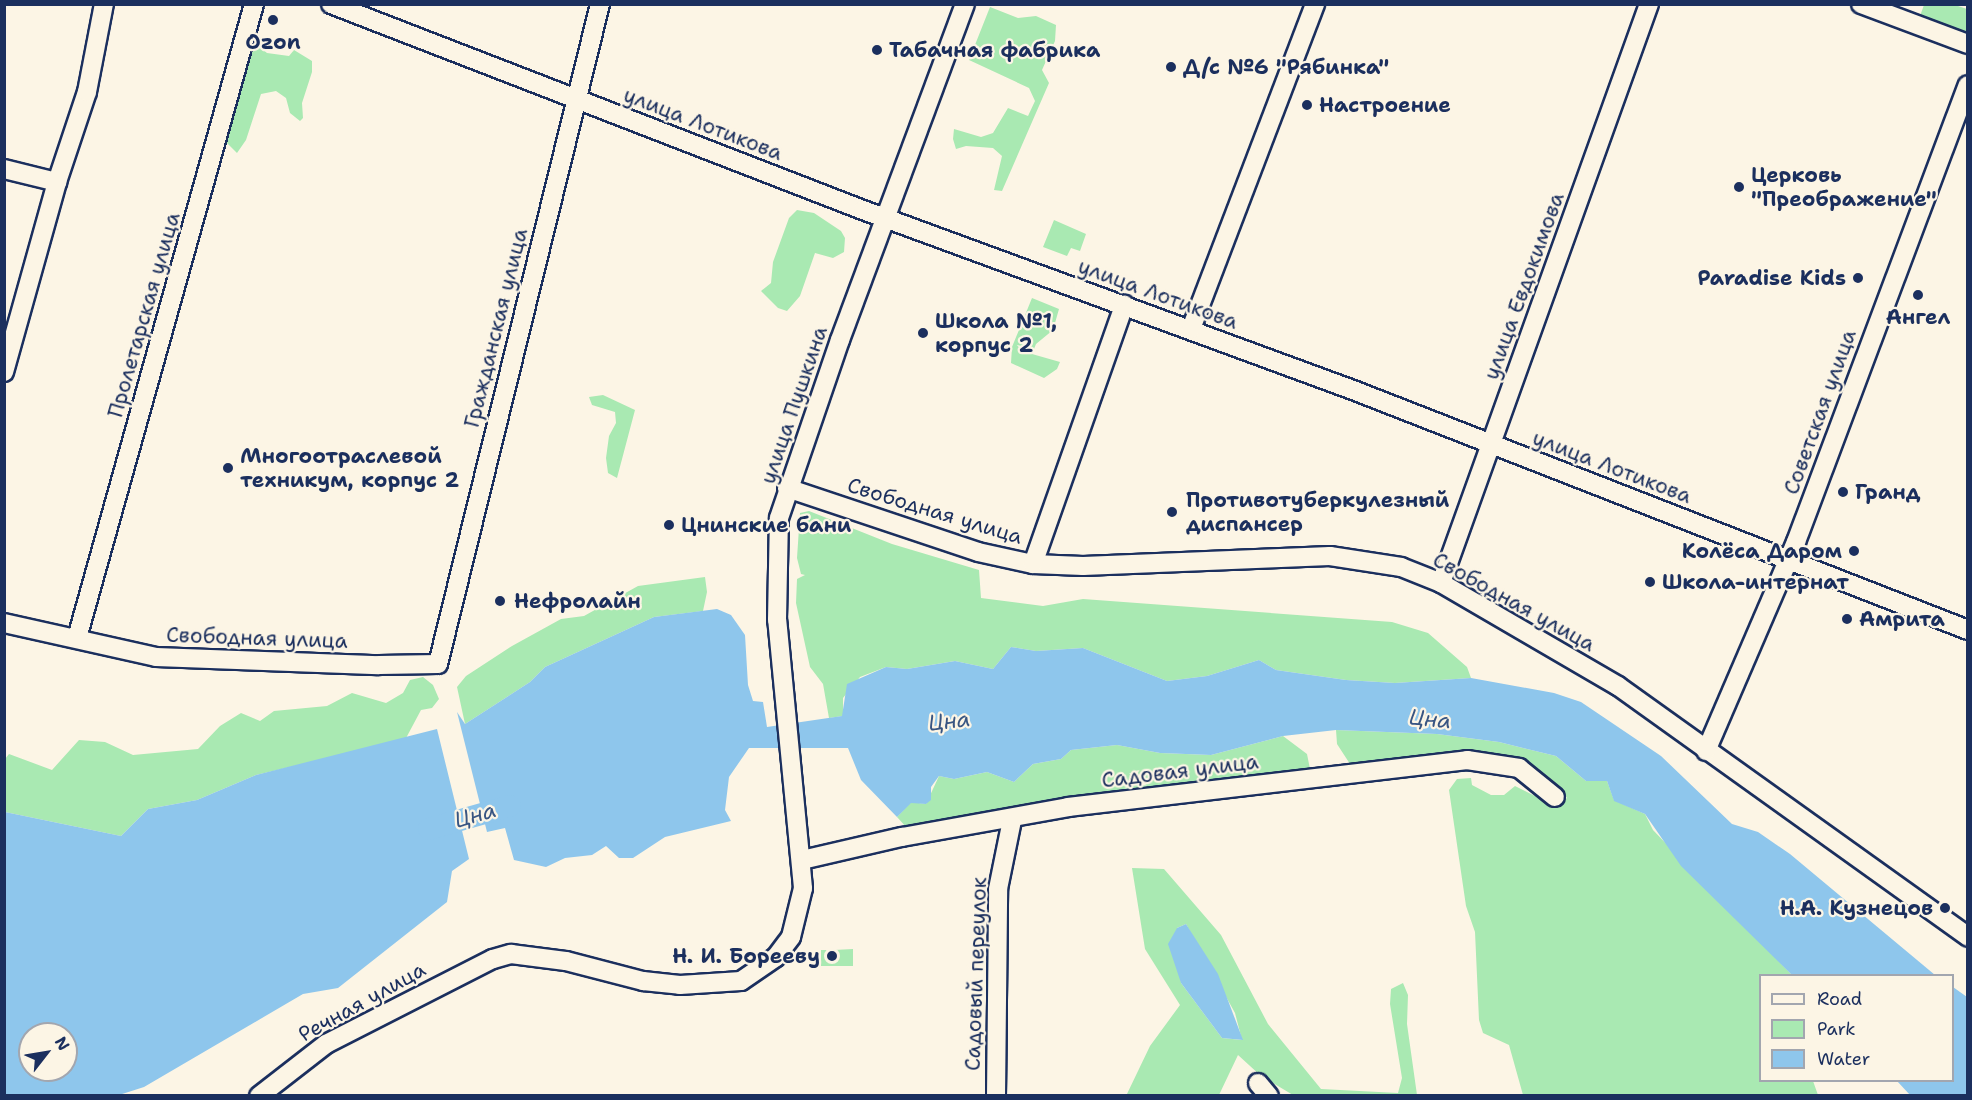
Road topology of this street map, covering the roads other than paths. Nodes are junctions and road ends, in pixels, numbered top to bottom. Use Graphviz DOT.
graph roads {
  1 [pos="104,4"];
  2 [pos="254,4"];
  3 [pos="331,4"];
  4 [pos="600,4"];
  5 [pos="965,4"];
  6 [pos="1315,4"];
  7 [pos="1648,4"];
  8 [pos="1861,4"];
  9 [pos="1968,44"];
  10 [pos="1968,85"];
  11 [pos="578,100"];
  12 [pos="4,169"];
  13 [pos="57,182"];
  14 [pos="886,219"];
  15 [pos="1124,305"];
  16 [pos="1191,329"];
  17 [pos="4,372"];
  18 [pos="1491,444"];
  19 [pos="787,488"];
  20 [pos="1788,560"];
  21 [pos="1033,564"];
  22 [pos="1441,583"];
  23 [pos="4,622"];
  24 [pos="1968,630"];
  25 [pos="77,638"];
  26 [pos="438,664"];
  27 [pos="1706,751"];
  28 [pos="1555,797"];
  29 [pos="1012,820"];
  30 [pos="802,860"];
  31 [pos="1968,936"];
  32 [pos="493,959"];
  33 [pos="260,1095"];
  34 [pos="996,1095"];
  1 -- 13 [label="street"];
  2 -- 25 [label="street, Пролетарская улица"];
  3 -- 11 [label="street, улица Лотикова"];
  4 -- 11 [label="street, Гражданская улица"];
  5 -- 14 [label="street, улица Пушкина"];
  6 -- 16 [label="street"];
  7 -- 18 [label="street, улица Евдокимова"];
  8 -- 9 [label="street"];
  10 -- 20 [label="street, Советская улица"];
  11 -- 14 [label="street, улица Лотикова"];
  11 -- 26 [label="street, Гражданская улица"];
  12 -- 13 [label="street"];
  13 -- 17 [label="street"];
  14 -- 15 [label="street, улица Лотикова"];
  14 -- 19 [label="street, улица Пушкина"];
  15 -- 16 [label="street, улица Лотикова"];
  15 -- 21 [label="street"];
  16 -- 18 [label="street, улица Лотикова"];
  18 -- 20 [label="street, улица Лотикова"];
  18 -- 22 [label="street, улица Евдокимова"];
  19 -- 21 [label="street, Свободная улица"];
  19 -- 30 [label="street, улица Пушкина"];
  20 -- 24 [label="street, улица Лотикова"];
  20 -- 27 [label="street, Советская улица"];
  21 -- 22 [label="street, Свободная улица"];
  22 -- 27 [label="street, Свободная улица"];
  23 -- 25 [label="street, Свободная улица"];
  25 -- 26 [label="street, Свободная улица"];
  27 -- 31 [label="street, Свободная улица"];
  28 -- 29 [label="street, Садовая улица"];
  29 -- 30 [label="street, Садовая улица"];
  29 -- 34 [label="street, Садовый переулок"];
  30 -- 32 [label="street, улица Пушкина"];
  32 -- 33 [label="street, Речная улица"];
}
